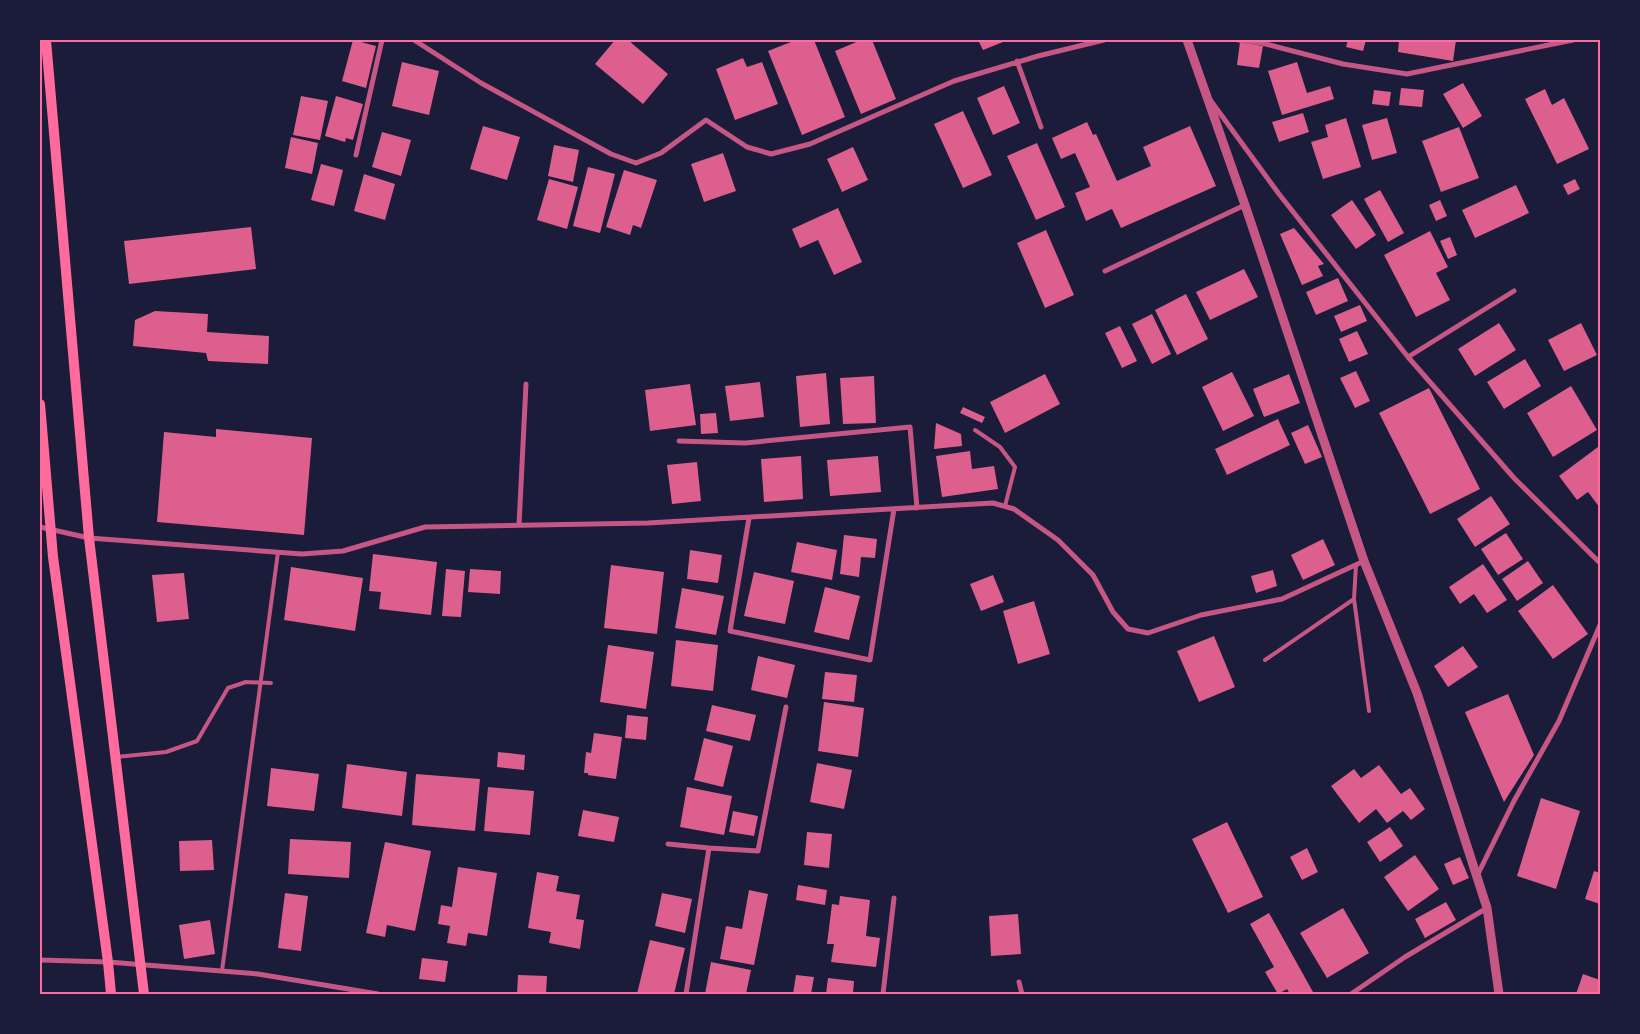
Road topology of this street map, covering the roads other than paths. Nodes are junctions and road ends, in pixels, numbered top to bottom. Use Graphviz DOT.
graph roads {
  1 [pos="46,40"];
  2 [pos="382,40"];
  3 [pos="414,40"];
  4 [pos="1104,40"];
  5 [pos="1187,40"];
  6 [pos="1238,40"];
  7 [pos="1573,40"];
  8 [pos="1263,41"];
  9 [pos="1018,62"];
  10 [pos="1204,90"];
  11 [pos="1041,127"];
  12 [pos="356,155"];
  13 [pos="1245,205"];
  14 [pos="1105,271"];
  15 [pos="1514,291"];
  16 [pos="1408,357"];
  17 [pos="526,384"];
  18 [pos="40,404"];
  19 [pos="975,430"];
  20 [pos="679,441"];
  21 [pos="1004,506"];
  22 [pos="917,508"];
  23 [pos="894,509"];
  24 [pos="749,518"];
  25 [pos="519,525"];
  26 [pos="40,527"];
  27 [pos="51,529"];
  28 [pos="89,538"];
  29 [pos="278,552"];
  30 [pos="1360,563"];
  31 [pos="1600,563"];
  32 [pos="1354,599"];
  33 [pos="1600,625"];
  34 [pos="1265,660"];
  35 [pos="262,683"];
  36 [pos="271,683"];
  37 [pos="786,707"];
  38 [pos="1369,711"];
  39 [pos="116,757"];
  40 [pos="668,844"];
  41 [pos="709,848"];
  42 [pos="1477,876"];
  43 [pos="894,898"];
  44 [pos="1487,908"];
  45 [pos="40,960"];
  46 [pos="108,962"];
  47 [pos="142,965"];
  48 [pos="222,971"];
  49 [pos="1019,982"];
  50 [pos="111,994"];
  51 [pos="144,994"];
  52 [pos="378,994"];
  53 [pos="686,994"];
  54 [pos="883,994"];
  55 [pos="1022,994"];
  56 [pos="1351,994"];
  57 [pos="1499,994"];
  1 -- 28 [label="main road"];
  2 -- 12 [label="street"];
  3 -- 9 [label="street"];
  4 -- 9 [label="street"];
  5 -- 10 [label="street"];
  6 -- 8 [label="street"];
  7 -- 8 [label="street"];
  9 -- 11 [label="street"];
  10 -- 13 [label="street"];
  10 -- 16 [label="street"];
  13 -- 14 [label="street"];
  13 -- 30 [label="street"];
  15 -- 16 [label="street"];
  16 -- 31 [label="street"];
  17 -- 25 [label="street"];
  18 -- 27 [label="main road"];
  19 -- 21 [label="lane"];
  20 -- 22 [label="street"];
  21 -- 22 [label="street"];
  21 -- 30 [label="street"];
  22 -- 23 [label="street"];
  23 -- 24 [label="street"];
  23 -- 24 [label="street"];
  24 -- 25 [label="street"];
  25 -- 29 [label="street"];
  26 -- 27 [label="street"];
  27 -- 28 [label="street"];
  27 -- 46 [label="main road"];
  28 -- 29 [label="street"];
  28 -- 39 [label="main road"];
  29 -- 35 [label="lane"];
  30 -- 32 [label="lane"];
  30 -- 42 [label="street"];
  32 -- 34 [label="lane"];
  32 -- 38 [label="lane"];
  33 -- 42 [label="street"];
  35 -- 36 [label="lane"];
  35 -- 39 [label="lane"];
  35 -- 48 [label="lane"];
  37 -- 41 [label="street"];
  39 -- 47 [label="main road"];
  40 -- 41 [label="street"];
  41 -- 53 [label="street"];
  42 -- 44 [label="street"];
  43 -- 54 [label="street"];
  44 -- 56 [label="street"];
  44 -- 57 [label="street"];
  45 -- 46 [label="street"];
  46 -- 47 [label="street"];
  46 -- 50 [label="main road"];
  47 -- 48 [label="street"];
  47 -- 51 [label="main road"];
  48 -- 52 [label="street"];
  49 -- 55 [label="street"];
}
